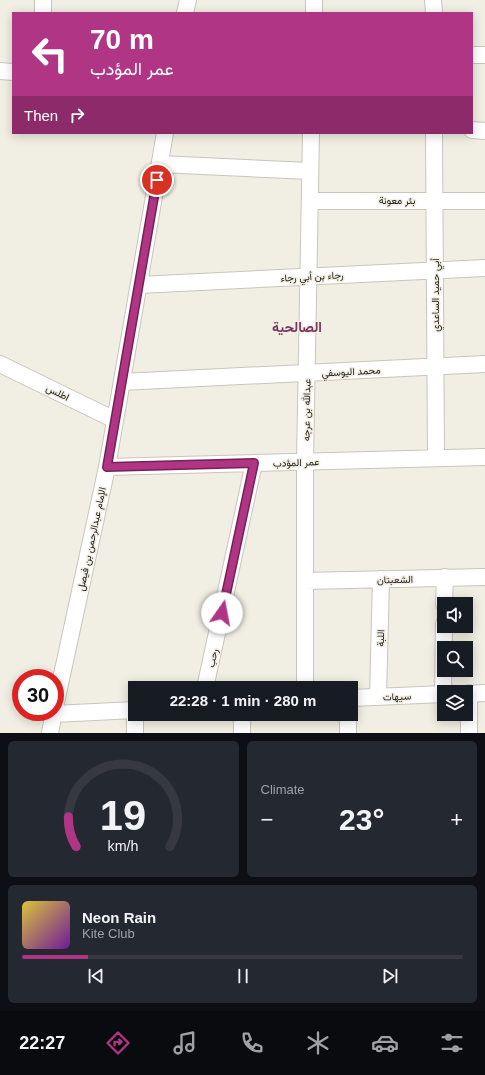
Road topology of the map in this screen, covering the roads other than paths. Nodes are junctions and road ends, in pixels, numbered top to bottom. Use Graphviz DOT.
graph roads {
  1 [pos="43,0"];
  2 [pos="188,0"];
  3 [pos="314,0"];
  4 [pos="434,0"];
  5 [pos="43,12"];
  6 [pos="186,12"];
  7 [pos="314,12"];
  8 [pos="434,12"];
  9 [pos="473,55"];
  10 [pos="485,55"];
  11 [pos="0,71"];
  12 [pos="12,72"];
  13 [pos="473,130"];
  14 [pos="485,131"];
  15 [pos="165,134"];
  16 [pos="311,134"];
  17 [pos="434,134"];
  18 [pos="160,164"];
  19 [pos="310,172"];
  20 [pos="434,200"];
  21 [pos="310,201"];
  22 [pos="485,201"];
  23 [pos="485,268"];
  24 [pos="435,270"];
  25 [pos="309,276"];
  26 [pos="139,285"];
  27 [pos="0,364"];
  28 [pos="485,364"];
  29 [pos="436,367"];
  30 [pos="306,373"];
  31 [pos="122,382"];
  32 [pos="115,420"];
  33 [pos="485,456"];
  34 [pos="436,458"];
  35 [pos="305,462"];
  36 [pos="254,463"];
  37 [pos="107,467"];
  38 [pos="485,576"];
  39 [pos="445,578"];
  40 [pos="381,579"];
  41 [pos="305,581"];
  42 [pos="444,597"];
  43 [pos="444,633"];
  44 [pos="63,669"];
  45 [pos="207,681"];
  46 [pos="304,681"];
  47 [pos="443,685"];
  48 [pos="474,693"];
  49 [pos="437,694"];
  50 [pos="378,697"];
  51 [pos="358,698"];
  52 [pos="128,710"];
  53 [pos="64,711"];
  54 [pos="52,721"];
  55 [pos="135,721"];
  56 [pos="242,721"];
  57 [pos="348,721"];
  58 [pos="50,733"];
  59 [pos="135,733"];
  60 [pos="242,733"];
  61 [pos="348,733"];
  62 [pos="469,733"];
  1 -- 5 [label="street"];
  2 -- 6 [label="street"];
  3 -- 7 [label="street"];
  4 -- 8 [label="street"];
  9 -- 10 [label="street"];
  11 -- 12 [label="street"];
  13 -- 14 [label="street"];
  15 -- 18 [label="street, الإمام عبدالرحمن بن فيصل"];
  16 -- 19 [label="street, عبدالله بن عرجه"];
  17 -- 20 [label="street, أبي حميد الساعدي"];
  18 -- 19 [label="street"];
  18 -- 26 [label="street, الإمام عبدالرحمن بن فيصل"];
  19 -- 21 [label="street, عبدالله بن عرجه"];
  20 -- 21 [label="street, بئر معونة"];
  20 -- 22 [label="street, بئر معونة"];
  20 -- 24 [label="street, أبي حميد الساعدي"];
  21 -- 25 [label="street, عبدالله بن عرجه"];
  23 -- 24 [label="street, رجاء بن أبي رجاء"];
  24 -- 25 [label="street, رجاء بن أبي رجاء"];
  24 -- 29 [label="street, أبي حميد الساعدي"];
  25 -- 26 [label="street, رجاء بن أبي رجاء"];
  25 -- 30 [label="street, عبدالله بن عرجه"];
  26 -- 31 [label="street, الإمام عبدالرحمن بن فيصل"];
  27 -- 32 [label="street, اطلس"];
  28 -- 29 [label="street, محمد اليوسفي"];
  29 -- 30 [label="street, محمد اليوسفي"];
  29 -- 34 [label="street, أبي حميد الساعدي"];
  30 -- 31 [label="street, محمد اليوسفي"];
  30 -- 35 [label="street, عبدالله بن عرجه"];
  31 -- 32 [label="street, الإمام عبدالرحمن بن فيصل"];
  32 -- 37 [label="street, الإمام عبدالرحمن بن فيصل"];
  33 -- 34 [label="street, عمر المؤدب"];
  34 -- 35 [label="street, عمر المؤدب"];
  35 -- 36 [label="street, عمر المؤدب"];
  35 -- 41 [label="street, عبدالله بن عرجه"];
  36 -- 37 [label="street, عمر المؤدب"];
  36 -- 45 [label="street, رحب"];
  37 -- 44 [label="street, الإمام عبدالرحمن بن فيصل"];
  38 -- 39 [label="street, الشعبتان"];
  39 -- 40 [label="street, الشعبتان"];
  39 -- 42 [label="street"];
  40 -- 41 [label="street, الشعبتان"];
  40 -- 50 [label="street, اللبة"];
  41 -- 46 [label="street, عبدالله بن عرجه"];
  43 -- 47 [label="street"];
  48 -- 62 [label="street"];
  49 -- 50 [label="street, سيهات"];
  50 -- 51 [label="street, سيهات"];
  52 -- 53 [label="street"];
  54 -- 58 [label="street, الإمام عبدالرحمن بن فيصل"];
  55 -- 59 [label="street"];
  56 -- 60 [label="street"];
  57 -- 61 [label="street"];
}
